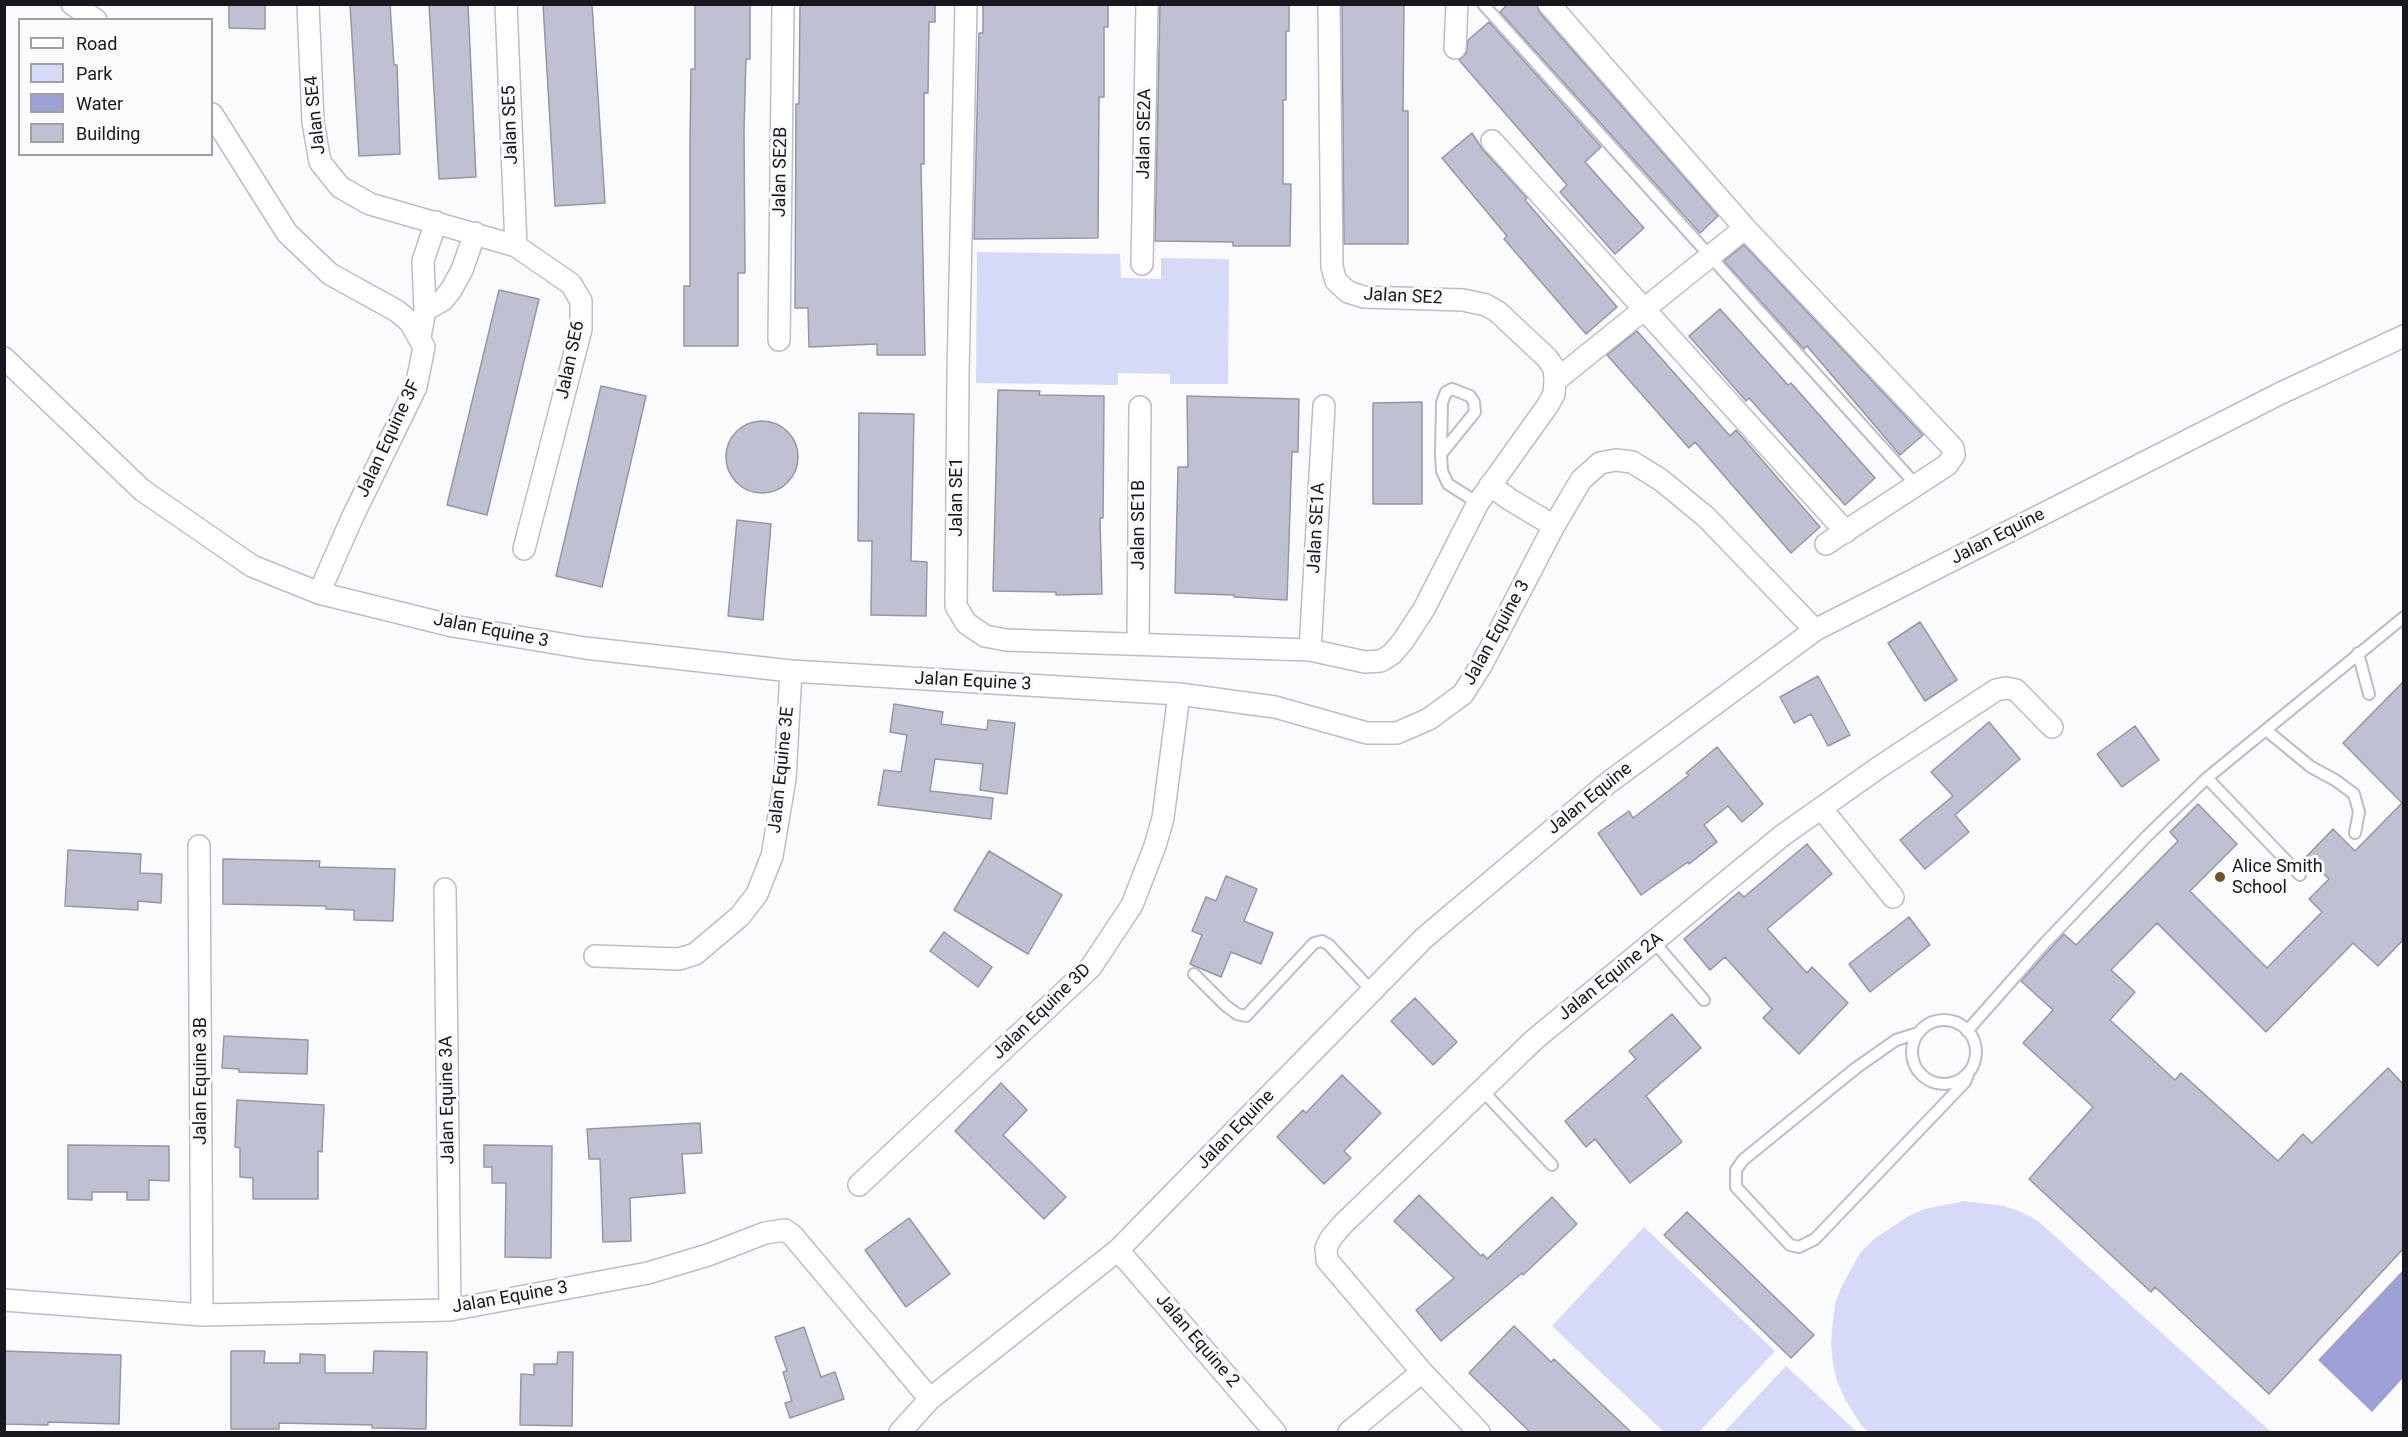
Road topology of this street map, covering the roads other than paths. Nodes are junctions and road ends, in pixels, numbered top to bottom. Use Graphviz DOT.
graph roads {
  1 [pos="72,4"];
  2 [pos="308,4"];
  3 [pos="506,4"];
  4 [pos="783,4"];
  5 [pos="966,4"];
  6 [pos="1147,4"];
  7 [pos="1329,4"];
  8 [pos="1456,4"];
  9 [pos="1482,4"];
  10 [pos="1549,4"];
  11 [pos="93,18"];
  12 [pos="1455,48"];
  13 [pos="213,116"];
  14 [pos="1492,141"];
  15 [pos="436,222"];
  16 [pos="1745,228"];
  17 [pos="475,233"];
  18 [pos="516,246"];
  19 [pos="1710,256"];
  20 [pos="1142,264"];
  21 [pos="1644,309"];
  22 [pos="425,310"];
  23 [pos="2403,336"];
  24 [pos="420,337"];
  25 [pos="779,340"];
  26 [pos="4,358"];
  27 [pos="1555,381"];
  28 [pos="1324,406"];
  29 [pos="1140,407"];
  30 [pos="1442,453"];
  31 [pos="1490,485"];
  32 [pos="1917,486"];
  33 [pos="1478,502"];
  34 [pos="1554,526"];
  35 [pos="1846,532"];
  36 [pos="1826,544"];
  37 [pos="524,549"];
  38 [pos="319,593"];
  39 [pos="2403,617"];
  40 [pos="1815,630"];
  41 [pos="1138,643"];
  42 [pos="1318,652"];
  43 [pos="2358,653"];
  44 [pos="791,671"];
  45 [pos="1179,694"];
  46 [pos="2370,694"];
  47 [pos="2052,727"];
  48 [pos="2266,730"];
  49 [pos="2206,778"];
  50 [pos="1821,808"];
  51 [pos="2355,833"];
  52 [pos="199,846"];
  53 [pos="2300,874"];
  54 [pos="445,889"];
  55 [pos="1893,897"];
  56 [pos="1654,942"];
  57 [pos="595,956"];
  58 [pos="1194,974"];
  59 [pos="1372,991"];
  60 [pos="1704,1000"];
  61 [pos="1967,1031"];
  62 [pos="1918,1033"];
  63 [pos="1970,1072"];
  64 [pos="1482,1090"];
  65 [pos="1552,1166"];
  66 [pos="859,1185"];
  67 [pos="1118,1250"];
  68 [pos="4,1300"];
  69 [pos="450,1310"];
  70 [pos="202,1315"];
  71 [pos="1422,1372"];
  72 [pos="930,1399"];
  73 [pos="900,1432"];
  74 [pos="1275,1432"];
  75 [pos="1349,1432"];
  76 [pos="1479,1432"];
  1 -- 11 [label="street"];
  2 -- 15 [label="street, Jalan SE4"];
  3 -- 18 [label="street, Jalan SE5"];
  4 -- 25 [label="street, Jalan SE2B"];
  5 -- 41 [label="street, Jalan SE1"];
  6 -- 20 [label="street, Jalan SE2A"];
  7 -- 27 [label="street, Jalan SE2"];
  8 -- 12 [label="street"];
  9 -- 19 [label="lane"];
  10 -- 16 [label="street"];
  13 -- 24 [label="street"];
  14 -- 21 [label="street"];
  15 -- 17 [label="street, Jalan SE6"];
  15 -- 22 [label="street, Jalan Equine 3F"];
  16 -- 19 [label="street"];
  16 -- 32 [label="street"];
  17 -- 18 [label="street, Jalan SE6"];
  17 -- 22 [label="street"];
  18 -- 37 [label="street, Jalan SE6"];
  19 -- 21 [label="street"];
  19 -- 32 [label="lane"];
  21 -- 27 [label="street"];
  21 -- 35 [label="street"];
  22 -- 24 [label="street, Jalan Equine 3F"];
  23 -- 40 [label="street, Jalan Equine"];
  24 -- 38 [label="street, Jalan Equine 3F"];
  26 -- 38 [label="street, Jalan Equine 3"];
  27 -- 31 [label="street"];
  28 -- 42 [label="street, Jalan SE1A"];
  29 -- 41 [label="street, Jalan SE1B"];
  30 -- 30 [label="lane"];
  30 -- 33 [label="lane"];
  31 -- 33 [label="street, Jalan SE1"];
  31 -- 34 [label="street"];
  32 -- 35 [label="street"];
  33 -- 42 [label="street, Jalan SE1"];
  34 -- 40 [label="street, Jalan Equine 3"];
  34 -- 45 [label="street, Jalan Equine 3"];
  35 -- 36 [label="street"];
  38 -- 44 [label="street, Jalan Equine 3"];
  39 -- 43 [label="lane"];
  40 -- 59 [label="street, Jalan Equine"];
  41 -- 42 [label="street, Jalan SE1"];
  43 -- 46 [label="lane"];
  43 -- 48 [label="lane"];
  44 -- 45 [label="street, Jalan Equine 3"];
  44 -- 57 [label="street, Jalan Equine 3E"];
  45 -- 66 [label="street, Jalan Equine 3D"];
  47 -- 50 [label="street, Jalan Equine 2A"];
  48 -- 49 [label="lane"];
  48 -- 51 [label="lane"];
  49 -- 53 [label="lane"];
  49 -- 61 [label="lane"];
  50 -- 55 [label="street"];
  50 -- 56 [label="street, Jalan Equine 2A"];
  52 -- 70 [label="street, Jalan Equine 3B"];
  54 -- 69 [label="street, Jalan Equine 3A"];
  56 -- 60 [label="lane"];
  56 -- 64 [label="street, Jalan Equine 2A"];
  58 -- 59 [label="lane"];
  59 -- 67 [label="street, Jalan Equine"];
  61 -- 62 [label="lane"];
  61 -- 63 [label="lane"];
  62 -- 63 [label="lane"];
  62 -- 63 [label="lane"];
  64 -- 65 [label="lane"];
  64 -- 71 [label="street, Jalan Equine 2A"];
  67 -- 72 [label="street, Jalan Equine"];
  67 -- 74 [label="street, Jalan Equine 2"];
  68 -- 70 [label="street, Jalan Equine 3"];
  69 -- 70 [label="street, Jalan Equine 3"];
  69 -- 72 [label="street, Jalan Equine 3"];
  71 -- 75 [label="street"];
  71 -- 76 [label="street, Jalan Equine 2A"];
  72 -- 73 [label="street, Jalan Equine"];
}
